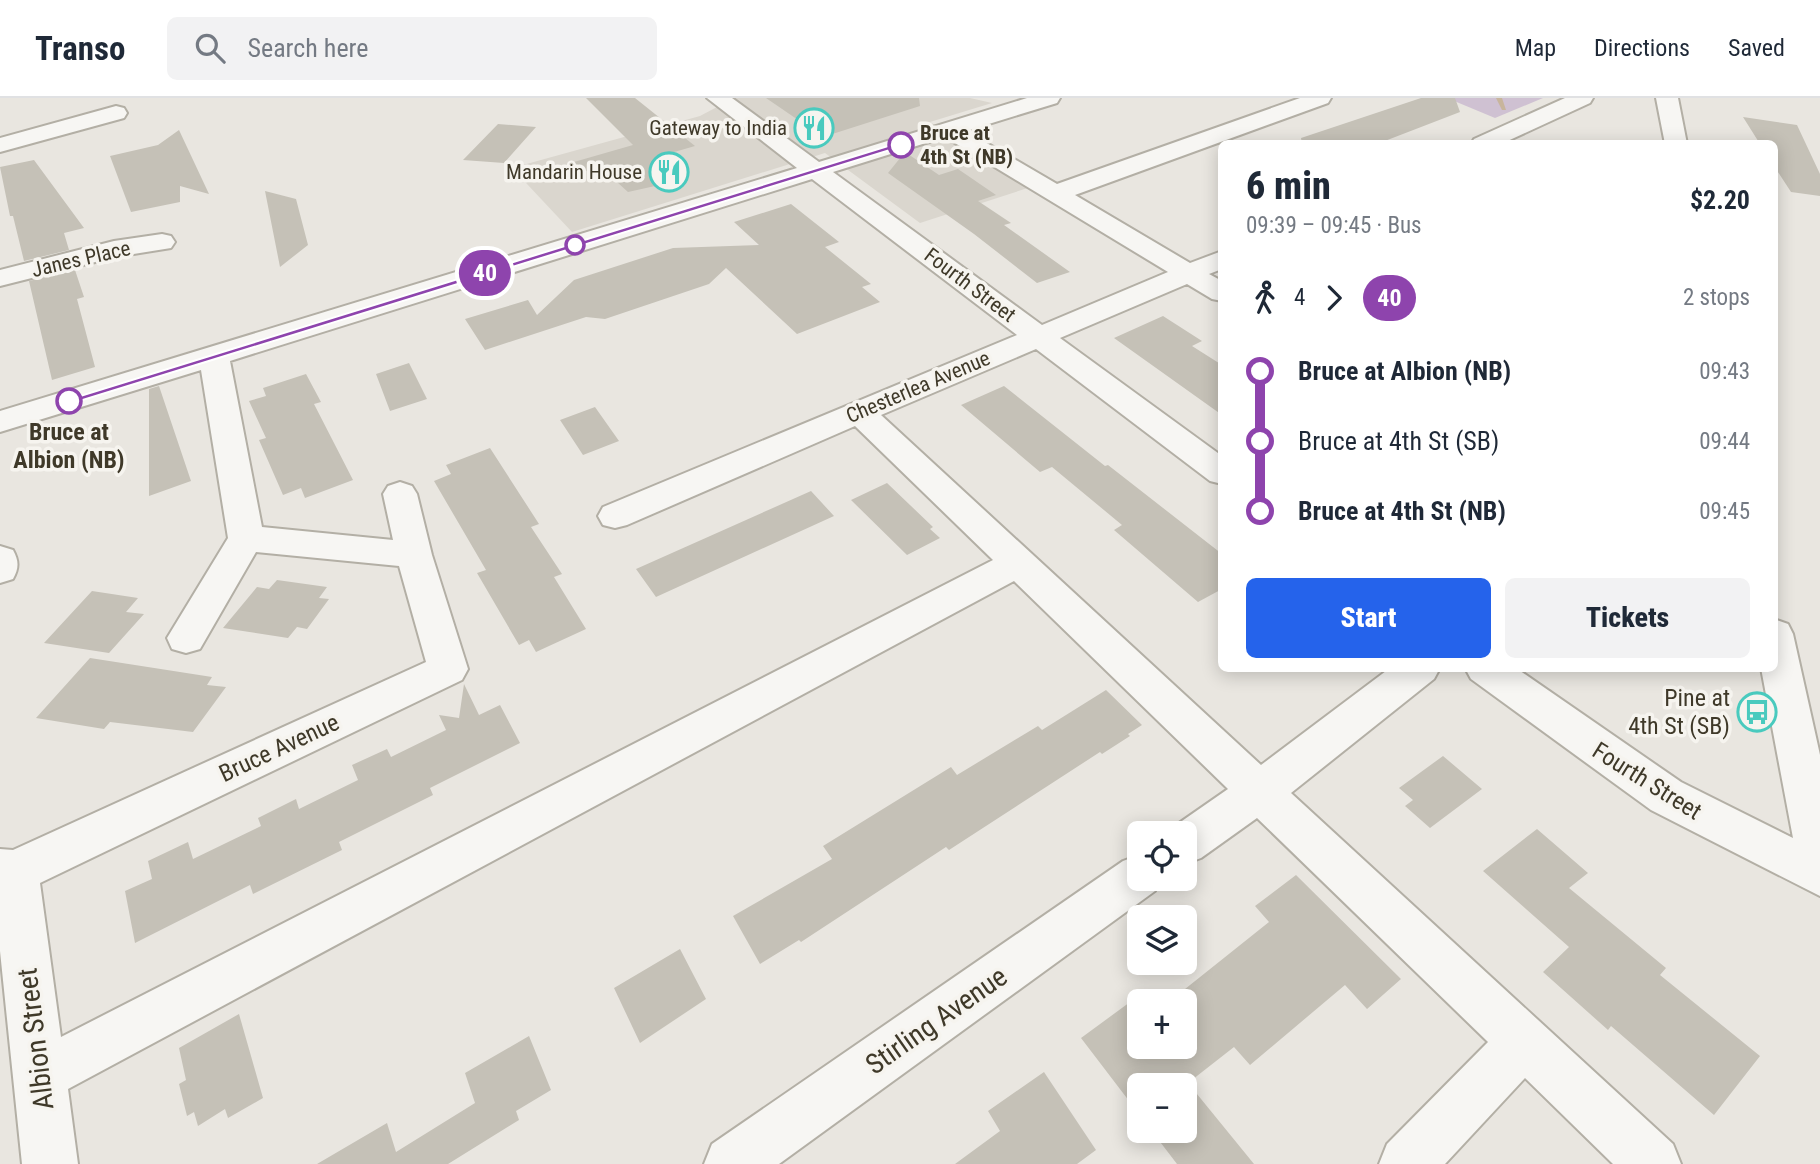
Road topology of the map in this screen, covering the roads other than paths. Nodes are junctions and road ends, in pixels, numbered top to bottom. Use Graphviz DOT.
graph roads {
  1 [pos="718,98"];
  2 [pos="1320,98"];
  3 [pos="1582,98"];
  4 [pos="1667,98"];
  5 [pos="1040,99"];
  6 [pos="116,113"];
  7 [pos="949,130"];
  8 [pos="1491,140"];
  9 [pos="1675,140"];
  10 [pos="0,145"];
  11 [pos="817,171"];
  12 [pos="1056,193"];
  13 [pos="162,242"];
  14 [pos="1218,261"];
  15 [pos="1189,273"];
  16 [pos="0,278"];
  17 [pos="1218,291"];
  18 [pos="1038,336"];
  19 [pos="214,356"];
  20 [pos="859,412"];
  21 [pos="0,422"];
  22 [pos="1218,470"];
  23 [pos="400,494"];
  24 [pos="615,516"];
  25 [pos="246,538"];
  26 [pos="414,555"];
  27 [pos="0,559"];
  28 [pos="1018,563"];
  29 [pos="0,570"];
  30 [pos="186,638"];
  31 [pos="1778,654"];
  32 [pos="1415,672"];
  33 [pos="1491,672"];
  34 [pos="1259,792"];
  35 [pos="1197,836"];
  36 [pos="1820,859"];
  37 [pos="7,871"];
  38 [pos="1820,875"];
  39 [pos="1127,884"];
  40 [pos="1523,1043"];
  41 [pos="39,1076"];
  42 [pos="50,1164"];
  43 [pos="732,1164"];
  44 [pos="1407,1164"];
  45 [pos="1653,1164"];
  1 -- 11 [label="street, Fourth Street"];
  2 -- 12 [label="street"];
  3 -- 8 [label="street"];
  4 -- 9 [label="street"];
  5 -- 7 [label="street"];
  6 -- 10 [label="street"];
  7 -- 11 [label="street"];
  7 -- 12 [label="street"];
  11 -- 18 [label="street, Fourth Street"];
  11 -- 19 [label="street"];
  12 -- 15 [label="street"];
  13 -- 16 [label="street, Janes Place"];
  14 -- 15 [label="street, Chesterlea Avenue"];
  15 -- 17 [label="street"];
  15 -- 18 [label="street, Chesterlea Avenue"];
  18 -- 20 [label="street, Chesterlea Avenue"];
  18 -- 22 [label="street, Fourth Street"];
  19 -- 21 [label="street"];
  19 -- 25 [label="street"];
  20 -- 24 [label="street, Chesterlea Avenue"];
  20 -- 28 [label="street"];
  23 -- 26 [label="street, Bruce Avenue"];
  25 -- 26 [label="street"];
  25 -- 30 [label="street"];
  26 -- 37 [label="street, Bruce Avenue"];
  27 -- 29 [label="street"];
  28 -- 34 [label="street"];
  28 -- 41 [label="street"];
  31 -- 36 [label="street"];
  32 -- 34 [label="street"];
  33 -- 38 [label="street, Fourth Street"];
  34 -- 35 [label="street"];
  34 -- 40 [label="street"];
  37 -- 41 [label="street, Albion Street"];
  39 -- 43 [label="street, Stirling Avenue"];
  40 -- 44 [label="street"];
  40 -- 45 [label="street"];
  41 -- 42 [label="street, Albion Street"];
}
